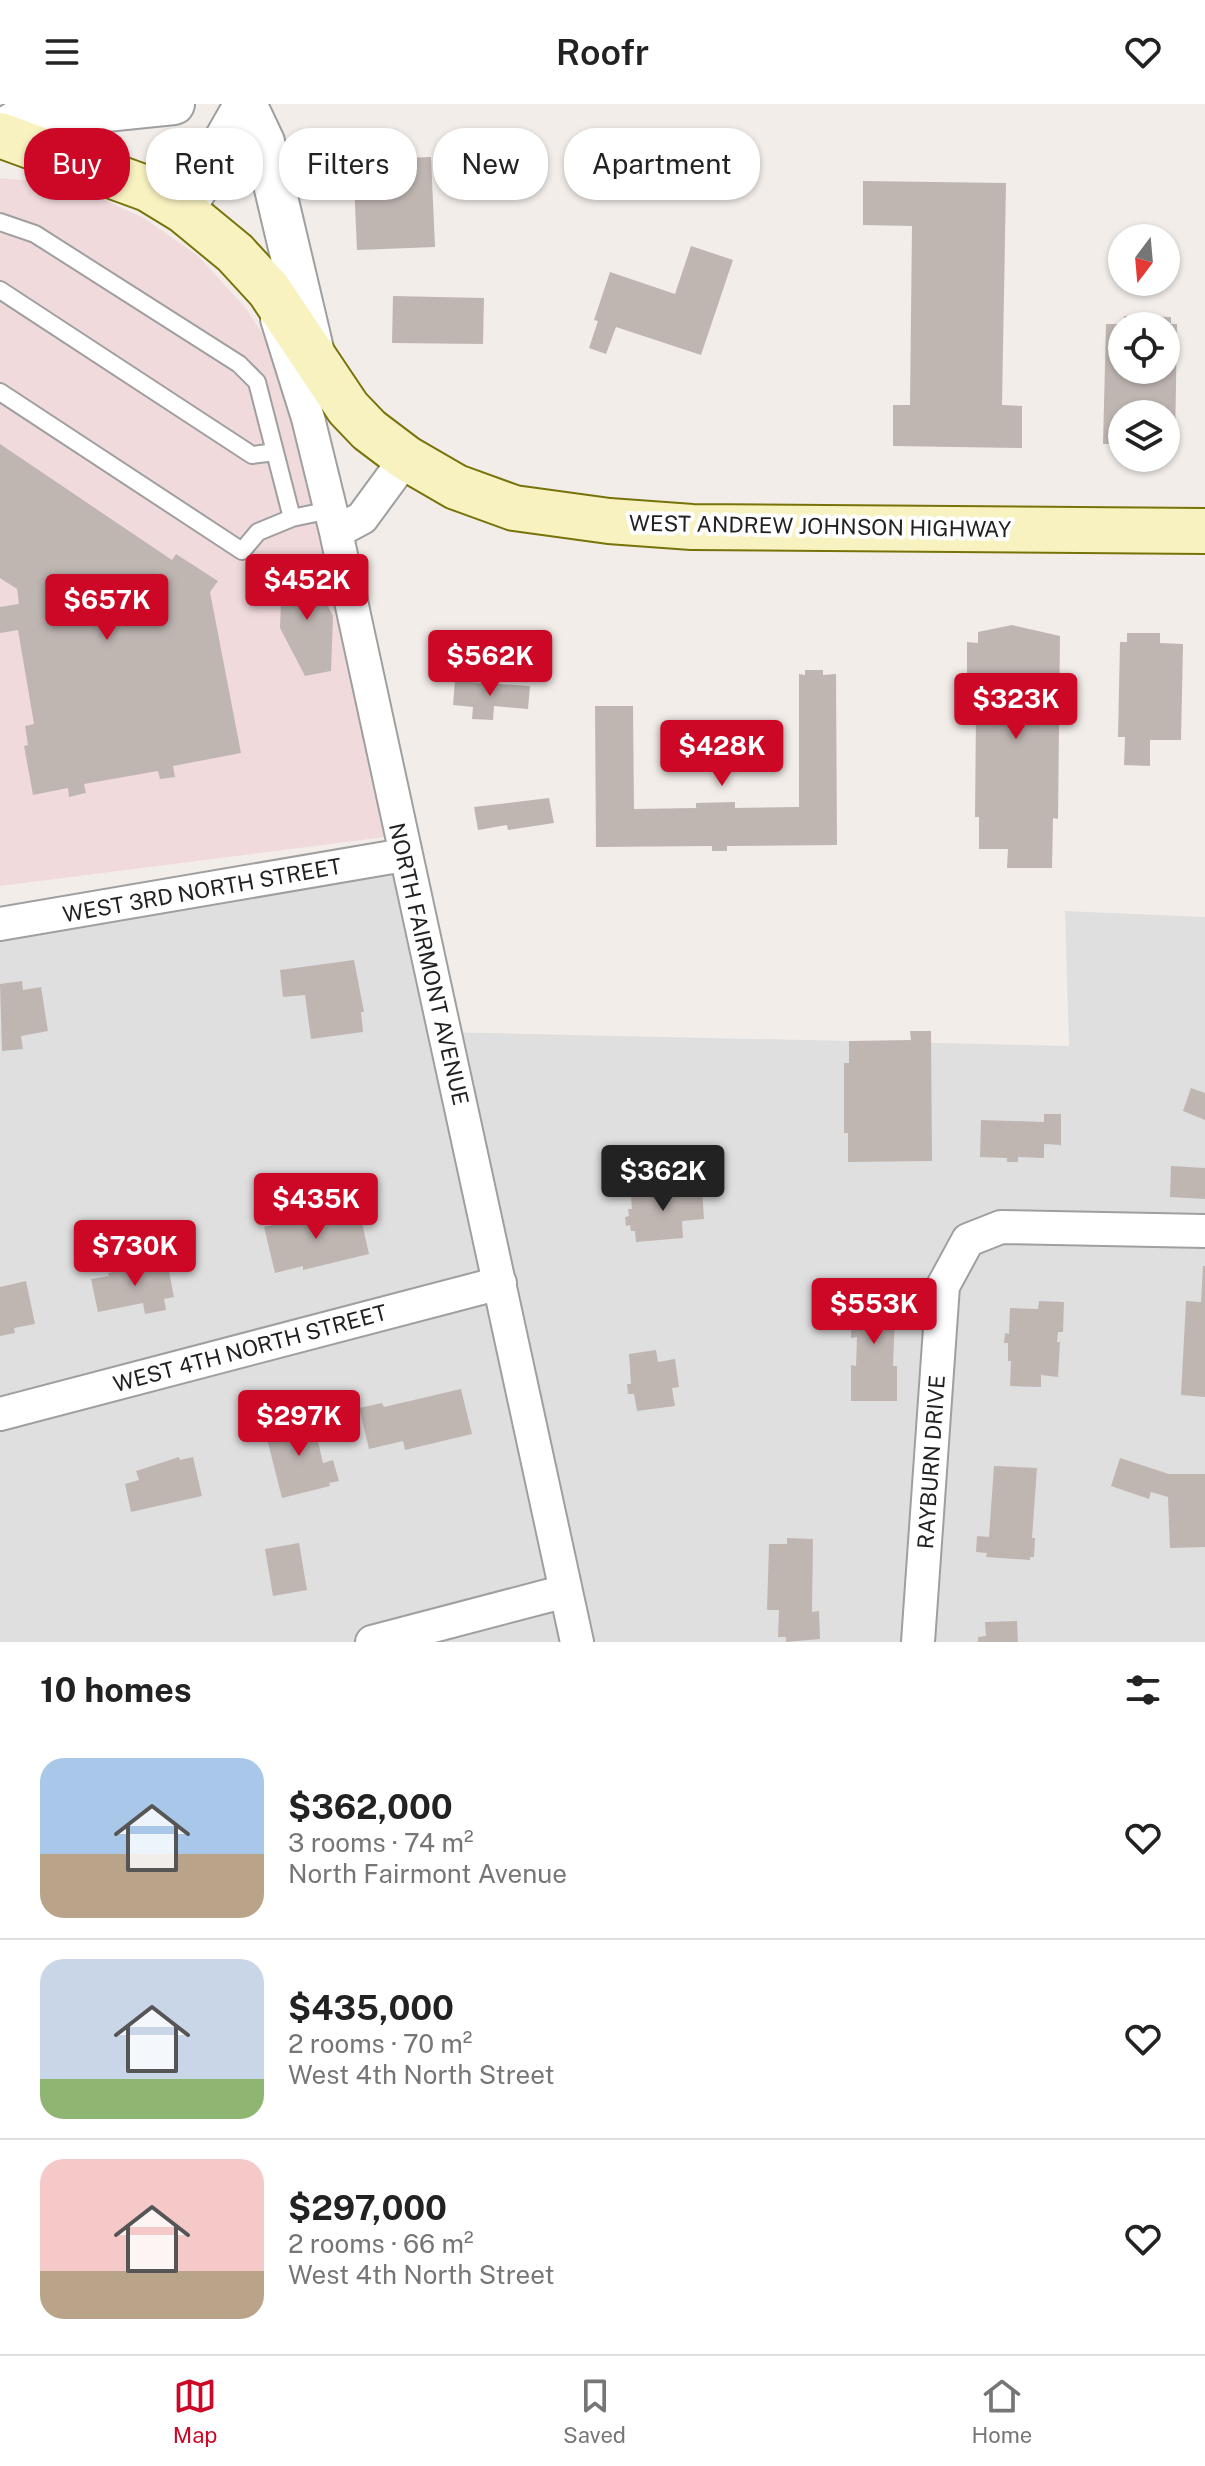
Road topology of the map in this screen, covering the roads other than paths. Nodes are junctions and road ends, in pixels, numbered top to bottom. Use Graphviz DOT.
graph roads {
  1 [pos="174,104"];
  2 [pos="246,104"];
  3 [pos="0,133"];
  4 [pos="184,211"];
  5 [pos="0,222"];
  6 [pos="0,290"];
  7 [pos="269,290"];
  8 [pos="316,360"];
  9 [pos="0,392"];
  10 [pos="275,452"];
  11 [pos="406,458"];
  12 [pos="292,518"];
  13 [pos="333,521"];
  14 [pos="1205,531"];
  15 [pos="404,855"];
  16 [pos="0,924"];
  17 [pos="1205,1231"];
  18 [pos="500,1283"];
  19 [pos="0,1414"];
  20 [pos="566,1591"];
  21 [pos="372,1642"];
  22 [pos="577,1642"];
  23 [pos="918,1642"];
  1 -- 3 [label="street"];
  2 -- 4 [label="street"];
  2 -- 8 [label="street"];
  3 -- 4 [label="main road, WEST ANDREW JOHNSON HIGHWAY"];
  4 -- 7 [label="main road, WEST ANDREW JOHNSON HIGHWAY"];
  5 -- 10 [label="lane"];
  6 -- 10 [label="lane"];
  7 -- 8 [label="main road, WEST ANDREW JOHNSON HIGHWAY"];
  7 -- 13 [label="street, NORTH FAIRMONT AVENUE"];
  8 -- 11 [label="main road, WEST ANDREW JOHNSON HIGHWAY"];
  9 -- 12 [label="lane"];
  10 -- 12 [label="lane"];
  11 -- 13 [label="street"];
  11 -- 14 [label="main road, WEST ANDREW JOHNSON HIGHWAY"];
  12 -- 13 [label="lane"];
  13 -- 15 [label="street, NORTH FAIRMONT AVENUE"];
  15 -- 16 [label="street, WEST 3RD NORTH STREET"];
  15 -- 18 [label="street, NORTH FAIRMONT AVENUE"];
  17 -- 23 [label="street, RAYBURN DRIVE"];
  18 -- 19 [label="street, WEST 4TH NORTH STREET"];
  18 -- 20 [label="street, NORTH FAIRMONT AVENUE"];
  20 -- 21 [label="street"];
  20 -- 22 [label="street, NORTH FAIRMONT AVENUE"];
}
